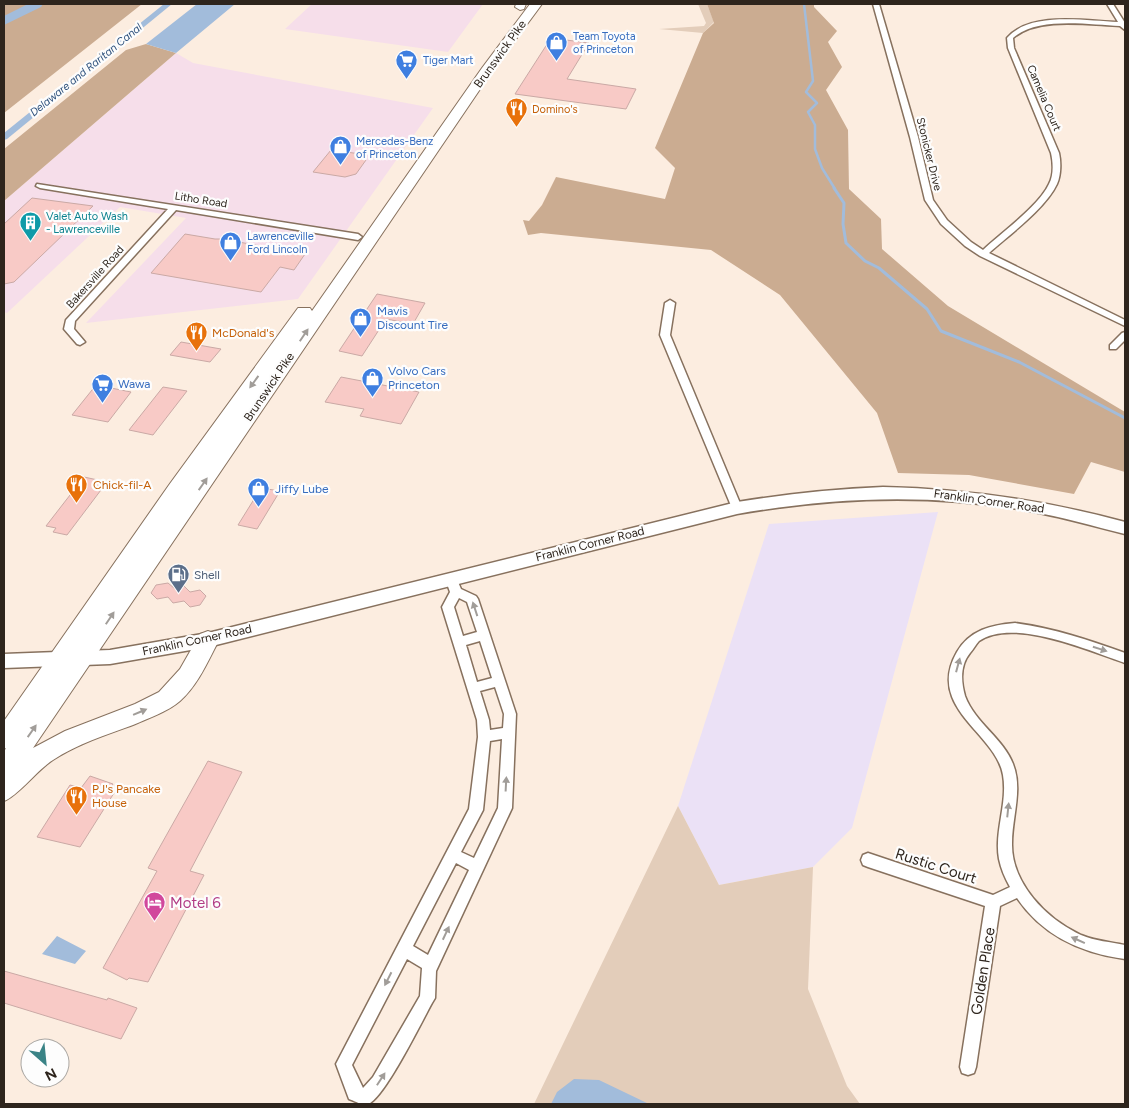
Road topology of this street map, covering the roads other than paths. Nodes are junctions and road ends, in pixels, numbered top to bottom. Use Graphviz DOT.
graph roads {
  1 [pos="536,4"];
  2 [pos="876,4"];
  3 [pos="1110,4"];
  4 [pos="521,5"];
  5 [pos="1124,27"];
  6 [pos="40,186"];
  7 [pos="174,208"];
  8 [pos="358,236"];
  9 [pos="983,254"];
  10 [pos="670,303"];
  11 [pos="1125,323"];
  12 [pos="1125,335"];
  13 [pos="80,342"];
  14 [pos="1112,347"];
  15 [pos="737,508"];
  16 [pos="1125,528"];
  17 [pos="453,585"];
  18 [pos="484,636"];
  19 [pos="208,640"];
  20 [pos="459,642"];
  21 [pos="60,658"];
  22 [pos="83,658"];
  23 [pos="1125,658"];
  24 [pos="4,661"];
  25 [pos="499,681"];
  26 [pos="473,688"];
  27 [pos="509,732"];
  28 [pos="484,737"];
  29 [pos="4,739"];
  30 [pos="4,771"];
  31 [pos="4,790"];
  32 [pos="453,854"];
  33 [pos="868,860"];
  34 [pos="477,867"];
  35 [pos="1019,890"];
  36 [pos="993,902"];
  37 [pos="404,949"];
  38 [pos="1125,952"];
  39 [pos="431,965"];
  40 [pos="968,1067"];
  22 -- 1 [label="highway, Brunswick Pike, one-way"];
  2 -- 9 [label="street, Stonicker Drive"];
  3 -- 5 [label="street"];
  4 -- 8 [label="highway, Brunswick Pike"];
  5 -- 9 [label="street, Camelia Court"];
  6 -- 7 [label="street, Litho Road"];
  7 -- 8 [label="street, Litho Road"];
  7 -- 13 [label="street, Bakersville Road"];
  8 -- 21 [label="highway, Brunswick Pike, one-way"];
  9 -- 11 [label="street, Stonicker Drive"];
  10 -- 15 [label="street"];
  12 -- 14 [label="street"];
  15 -- 16 [label="main road, Franklin Corner Road"];
  15 -- 17 [label="main road, Franklin Corner Road"];
  18 -- 17 [label="street, one-way"];
  17 -- 19 [label="main road, Franklin Corner Road"];
  17 -- 20 [label="street"];
  18 -- 20 [label="street"];
  18 -- 25 [label="street"];
  19 -- 22 [label="main road, Franklin Corner Road"];
  31 -- 19 [label="highway, one-way"];
  20 -- 26 [label="street"];
  21 -- 22 [label="main road, Franklin Corner Road"];
  21 -- 24 [label="main road, Franklin Corner Road"];
  21 -- 29 [label="highway, Brunswick Pike"];
  30 -- 22 [label="highway, Brunswick Pike, one-way"];
  35 -- 23 [label="street, one-way"];
  25 -- 26 [label="street"];
  25 -- 27 [label="street"];
  26 -- 28 [label="street"];
  27 -- 28 [label="street"];
  34 -- 27 [label="street, one-way"];
  28 -- 32 [label="street"];
  32 -- 34 [label="street"];
  32 -- 37 [label="street"];
  33 -- 36 [label="street, Rustic Court"];
  39 -- 34 [label="street, one-way"];
  35 -- 36 [label="street"];
  38 -- 35 [label="street, one-way"];
  36 -- 40 [label="street, Golden Place"];
  37 -- 39 [label="street"];
  37 -- 39 [label="street, one-way"];
}
